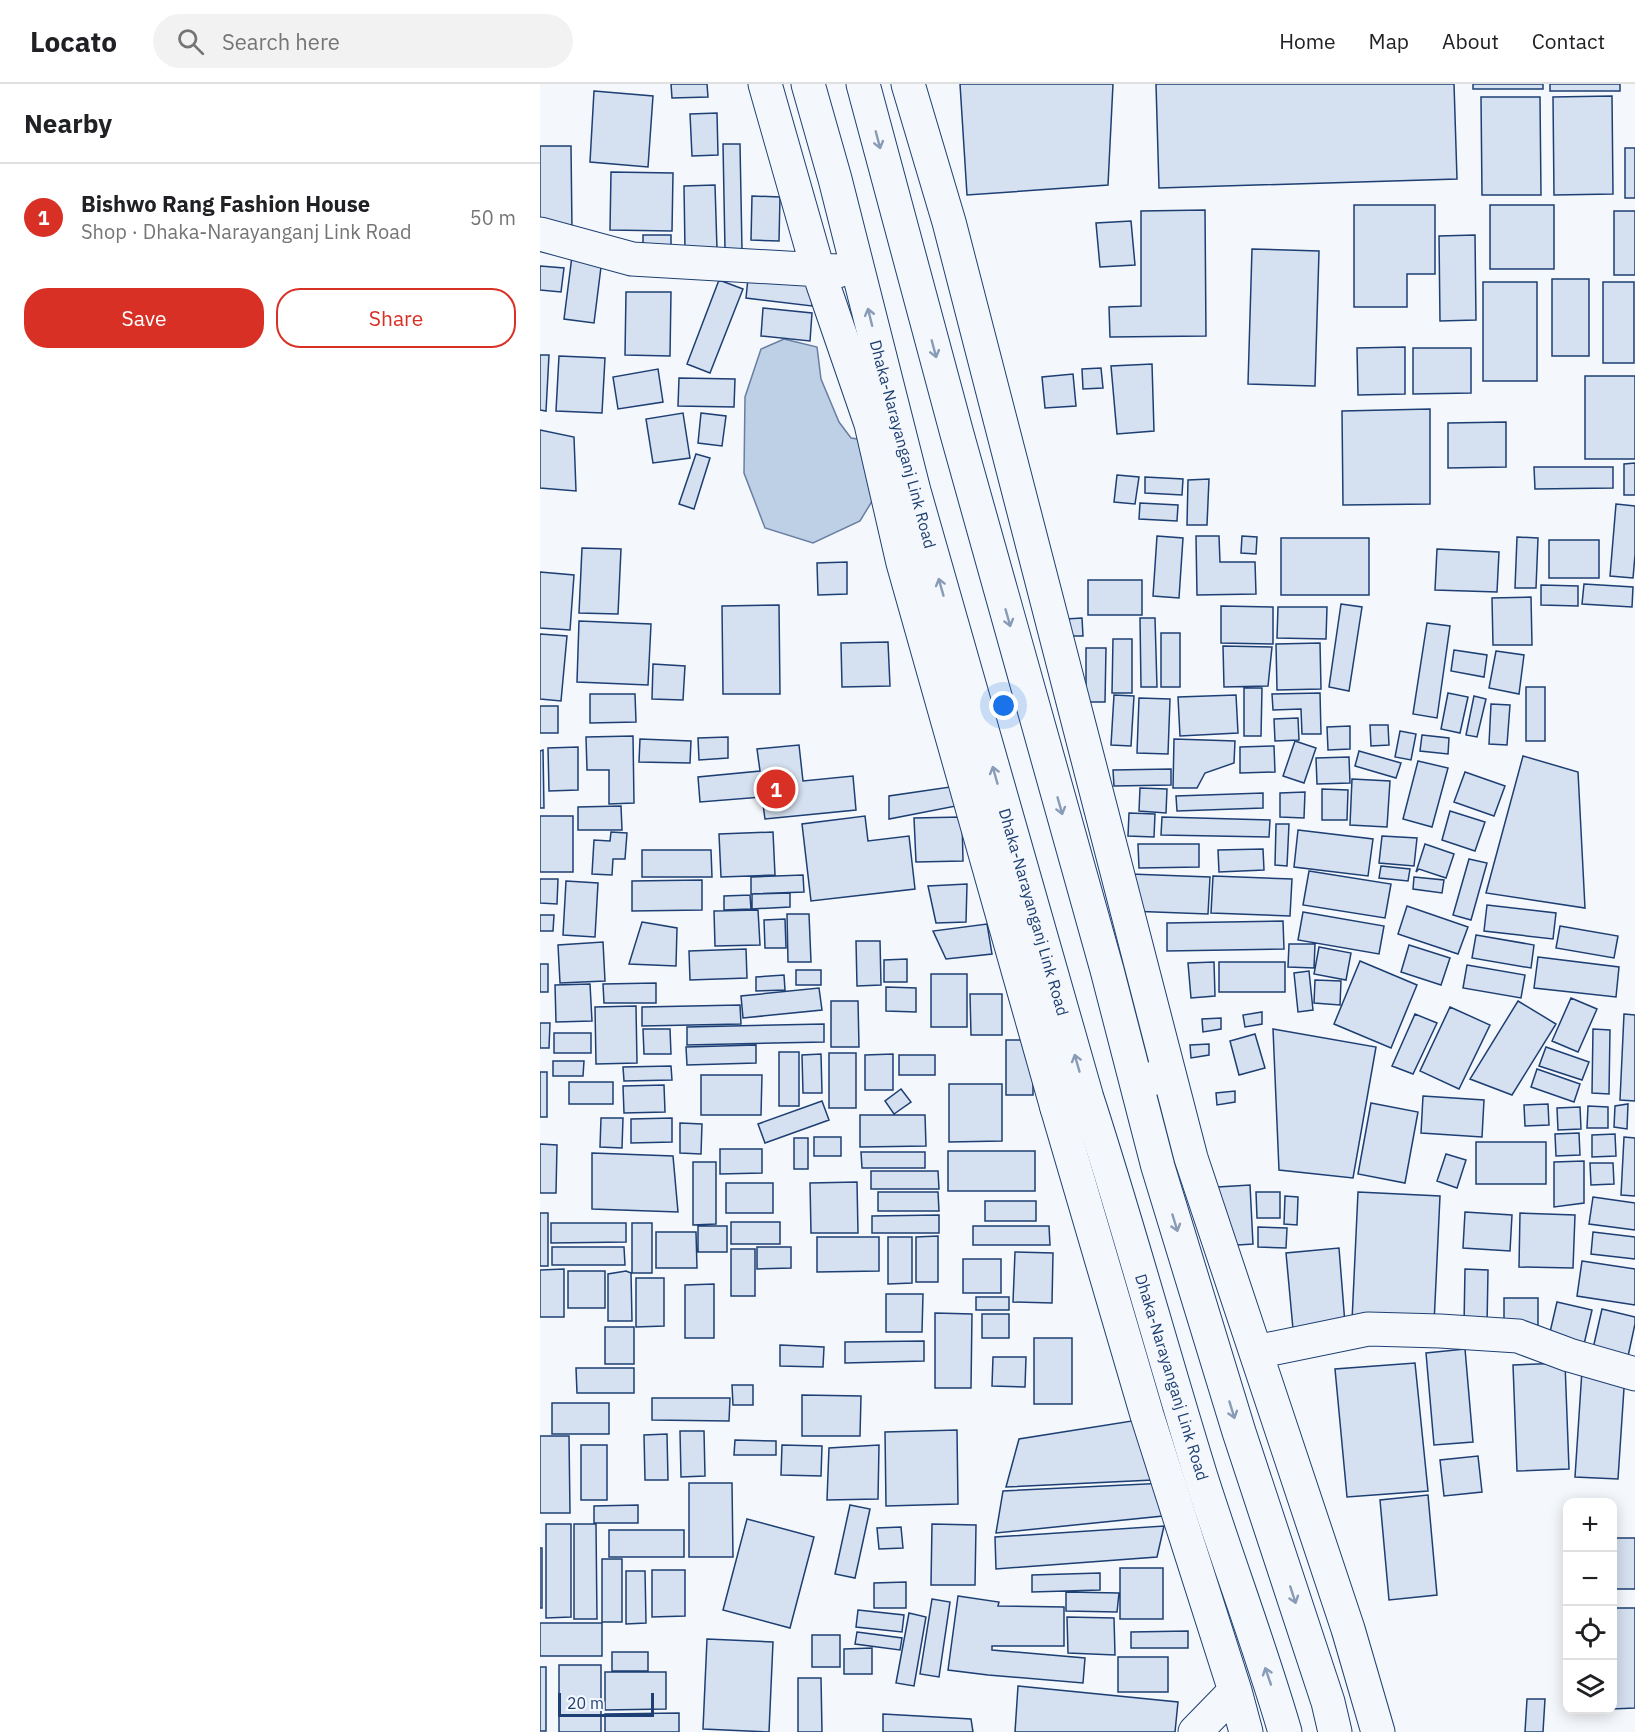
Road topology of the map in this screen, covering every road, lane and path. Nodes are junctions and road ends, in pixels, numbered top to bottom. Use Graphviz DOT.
graph roads {
  1 [pos="765,84"];
  2 [pos="808,84"];
  3 [pos="863,84"];
  4 [pos="908,84"];
  5 [pos="540,234"];
  6 [pos="818,270"];
  7 [pos="858,272"];
  8 [pos="1168,1075"];
  9 [pos="1136,1083"];
  10 [pos="1072,1103"];
  11 [pos="1256,1352"];
  12 [pos="1635,1374"];
  13 [pos="1235,1691"];
  14 [pos="1195,1732"];
  15 [pos="1246,1732"];
  16 [pos="1285,1732"];
  17 [pos="1335,1732"];
  18 [pos="1378,1732"];
  1 -- 6 [label="street"];
  2 -- 7 [label="street, Dhaka-Narayanganj Link Road"];
  3 -- 9 [label="street, one-way"];
  4 -- 8 [label="street"];
  5 -- 6 [label="street"];
  6 -- 7 [label="street"];
  6 -- 10 [label="street"];
  10 -- 7 [label="street, Dhaka-Narayanganj Link Road, one-way"];
  8 -- 9 [label="street"];
  8 -- 11 [label="street"];
  9 -- 17 [label="street, one-way"];
  10 -- 13 [label="street"];
  16 -- 10 [label="street, Dhaka-Narayanganj Link Road, one-way"];
  11 -- 12 [label="street"];
  11 -- 18 [label="street"];
  13 -- 14 [label="street"];
  13 -- 15 [label="street"];
}
